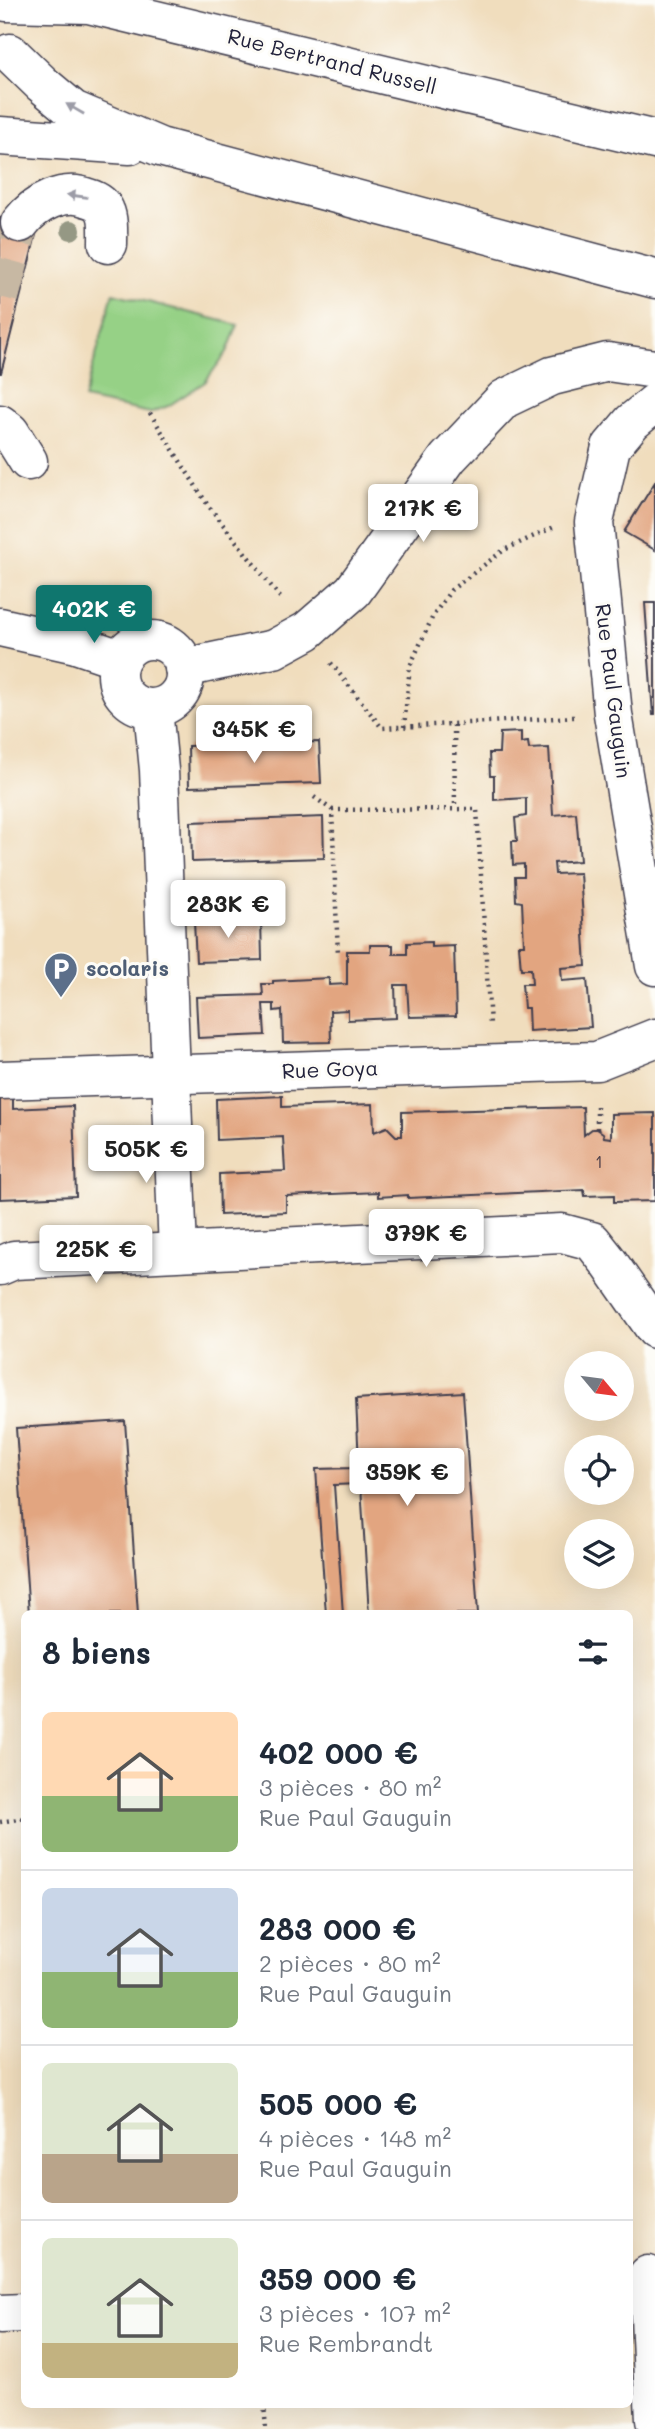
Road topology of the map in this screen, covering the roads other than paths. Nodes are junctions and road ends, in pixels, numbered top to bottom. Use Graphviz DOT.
graph roads {
  1 [pos="6,1"];
  2 [pos="5,70"];
  3 [pos="0,135"];
  4 [pos="655,140"];
  5 [pos="160,147"];
  6 [pos="20,223"];
  7 [pos="108,244"];
  8 [pos="655,279"];
  9 [pos="655,369"];
  10 [pos="644,413"];
  11 [pos="0,424"];
  12 [pos="28,461"];
  13 [pos="0,627"];
  14 [pos="120,659"];
  15 [pos="184,668"];
  16 [pos="153,709"];
  17 [pos="655,966"];
  18 [pos="655,1038"];
  19 [pos="172,1075"];
  20 [pos="0,1080"];
  21 [pos="178,1251"];
  22 [pos="0,1266"];
  23 [pos="655,1329"];
  24 [pos="644,2275"];
  25 [pos="21,2313"];
  26 [pos="0,2314"];
  27 [pos="655,2420"];
  1 -- 2 [label="street"];
  1 -- 4 [label="street, Rue Bertrand Russell"];
  5 -- 2 [label="street, one-way"];
  3 -- 5 [label="street"];
  5 -- 8 [label="street"];
  7 -- 6 [label="street, one-way"];
  9 -- 15 [label="street"];
  10 -- 17 [label="street, Rue Paul Gauguin"];
  11 -- 12 [label="street"];
  13 -- 14 [label="street"];
  14 -- 15 [label="street"];
  14 -- 16 [label="street"];
  15 -- 16 [label="street"];
  16 -- 19 [label="street"];
  18 -- 19 [label="street, Rue Goya"];
  19 -- 20 [label="street, Rue Goya"];
  19 -- 21 [label="street"];
  21 -- 22 [label="street"];
  21 -- 23 [label="street"];
  24 -- 27 [label="street"];
  25 -- 26 [label="street"];
}
